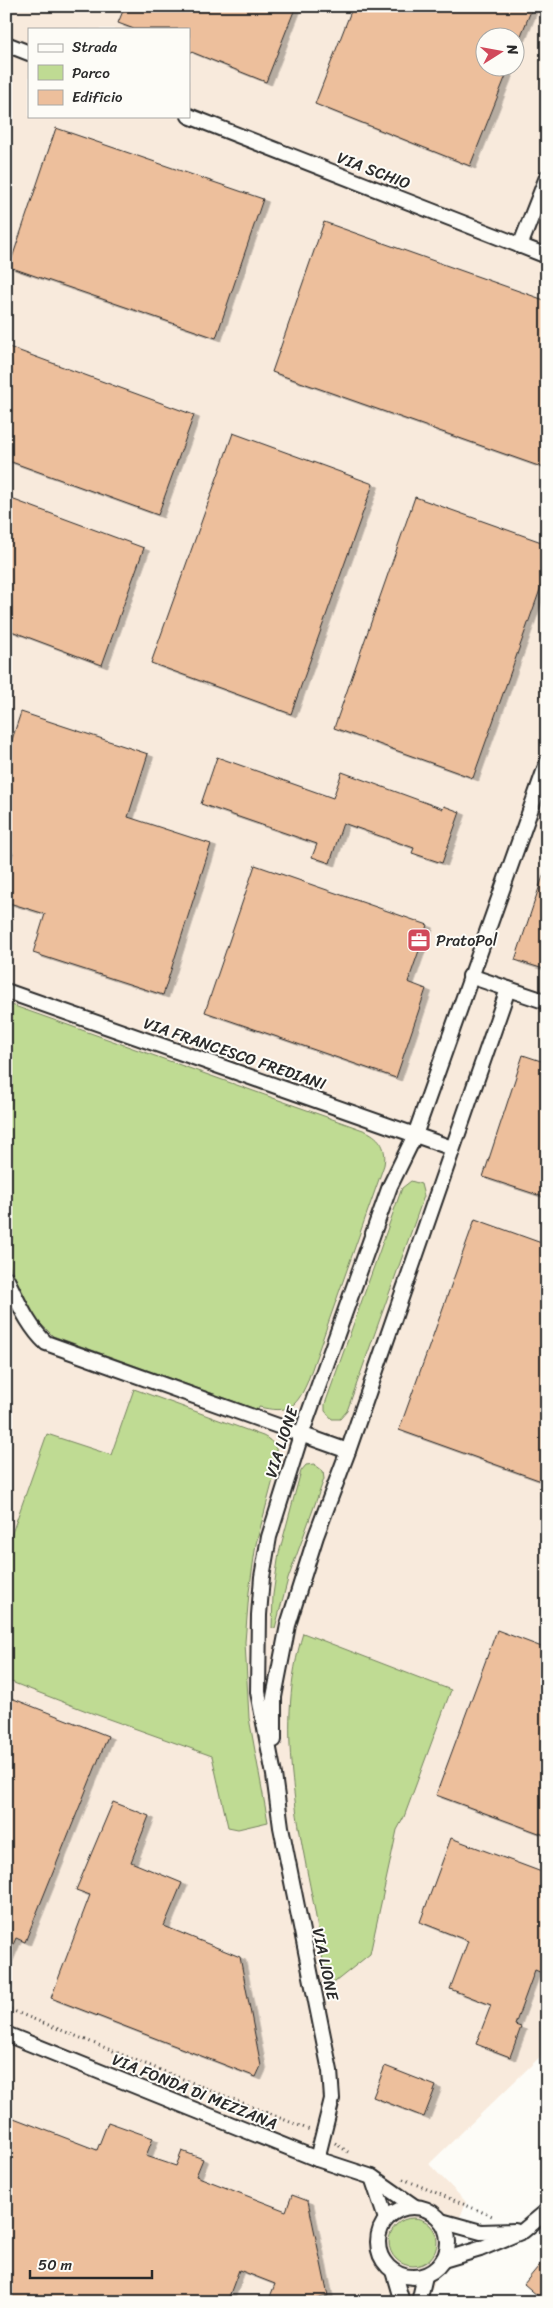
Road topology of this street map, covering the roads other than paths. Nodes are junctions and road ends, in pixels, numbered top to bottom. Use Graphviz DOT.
graph roads {
  1 [pos="6,44"];
  2 [pos="28,53"];
  3 [pos="190,116"];
  4 [pos="547,177"];
  5 [pos="520,246"];
  6 [pos="547,256"];
  7 [pos="547,763"];
  8 [pos="470,976"];
  9 [pos="508,990"];
  10 [pos="6,991"];
  11 [pos="547,1002"];
  12 [pos="415,1135"];
  13 [pos="452,1148"];
  14 [pos="6,1278"];
  15 [pos="301,1435"];
  16 [pos="348,1451"];
  17 [pos="274,1775"];
  18 [pos="6,2034"];
  19 [pos="317,2159"];
  20 [pos="372,2177"];
  21 [pos="415,2207"];
  22 [pos="547,2211"];
  23 [pos="386,2219"];
  24 [pos="442,2222"];
  25 [pos="523,2231"];
  26 [pos="443,2260"];
  27 [pos="393,2272"];
  28 [pos="425,2276"];
  29 [pos="402,2302"];
  30 [pos="418,2302"];
  1 -- 2 [label="street"];
  3 -- 5 [label="street, VIA SCHIO"];
  4 -- 5 [label="street"];
  5 -- 6 [label="street, VIA SCHIO"];
  7 -- 8 [label="street, VIA LIONE"];
  8 -- 9 [label="street"];
  8 -- 12 [label="street, VIA LIONE"];
  9 -- 11 [label="street"];
  9 -- 13 [label="street, VIA LIONE"];
  10 -- 12 [label="street, VIA FRANCESCO FREDIANI"];
  12 -- 13 [label="street, VIA FRANCESCO FREDIANI"];
  12 -- 15 [label="street, VIA LIONE"];
  13 -- 16 [label="street, VIA LIONE"];
  14 -- 15 [label="street"];
  15 -- 16 [label="street"];
  15 -- 17 [label="street, VIA LIONE"];
  16 -- 17 [label="street, VIA LIONE"];
  17 -- 19 [label="street, VIA LIONE"];
  18 -- 19 [label="street, VIA FONDA DI MEZZANA"];
  19 -- 20 [label="street, VIA FONDA DI MEZZANA"];
  20 -- 21 [label="street, VIA FONDA DI MEZZANA"];
  20 -- 23 [label="street"];
  21 -- 23 [label="street"];
  21 -- 24 [label="street"];
  22 -- 25 [label="street"];
  23 -- 27 [label="street"];
  24 -- 25 [label="street"];
  24 -- 26 [label="street"];
  25 -- 26 [label="street"];
  26 -- 28 [label="street"];
  27 -- 28 [label="street"];
  27 -- 29 [label="street"];
  28 -- 30 [label="street"];
}
